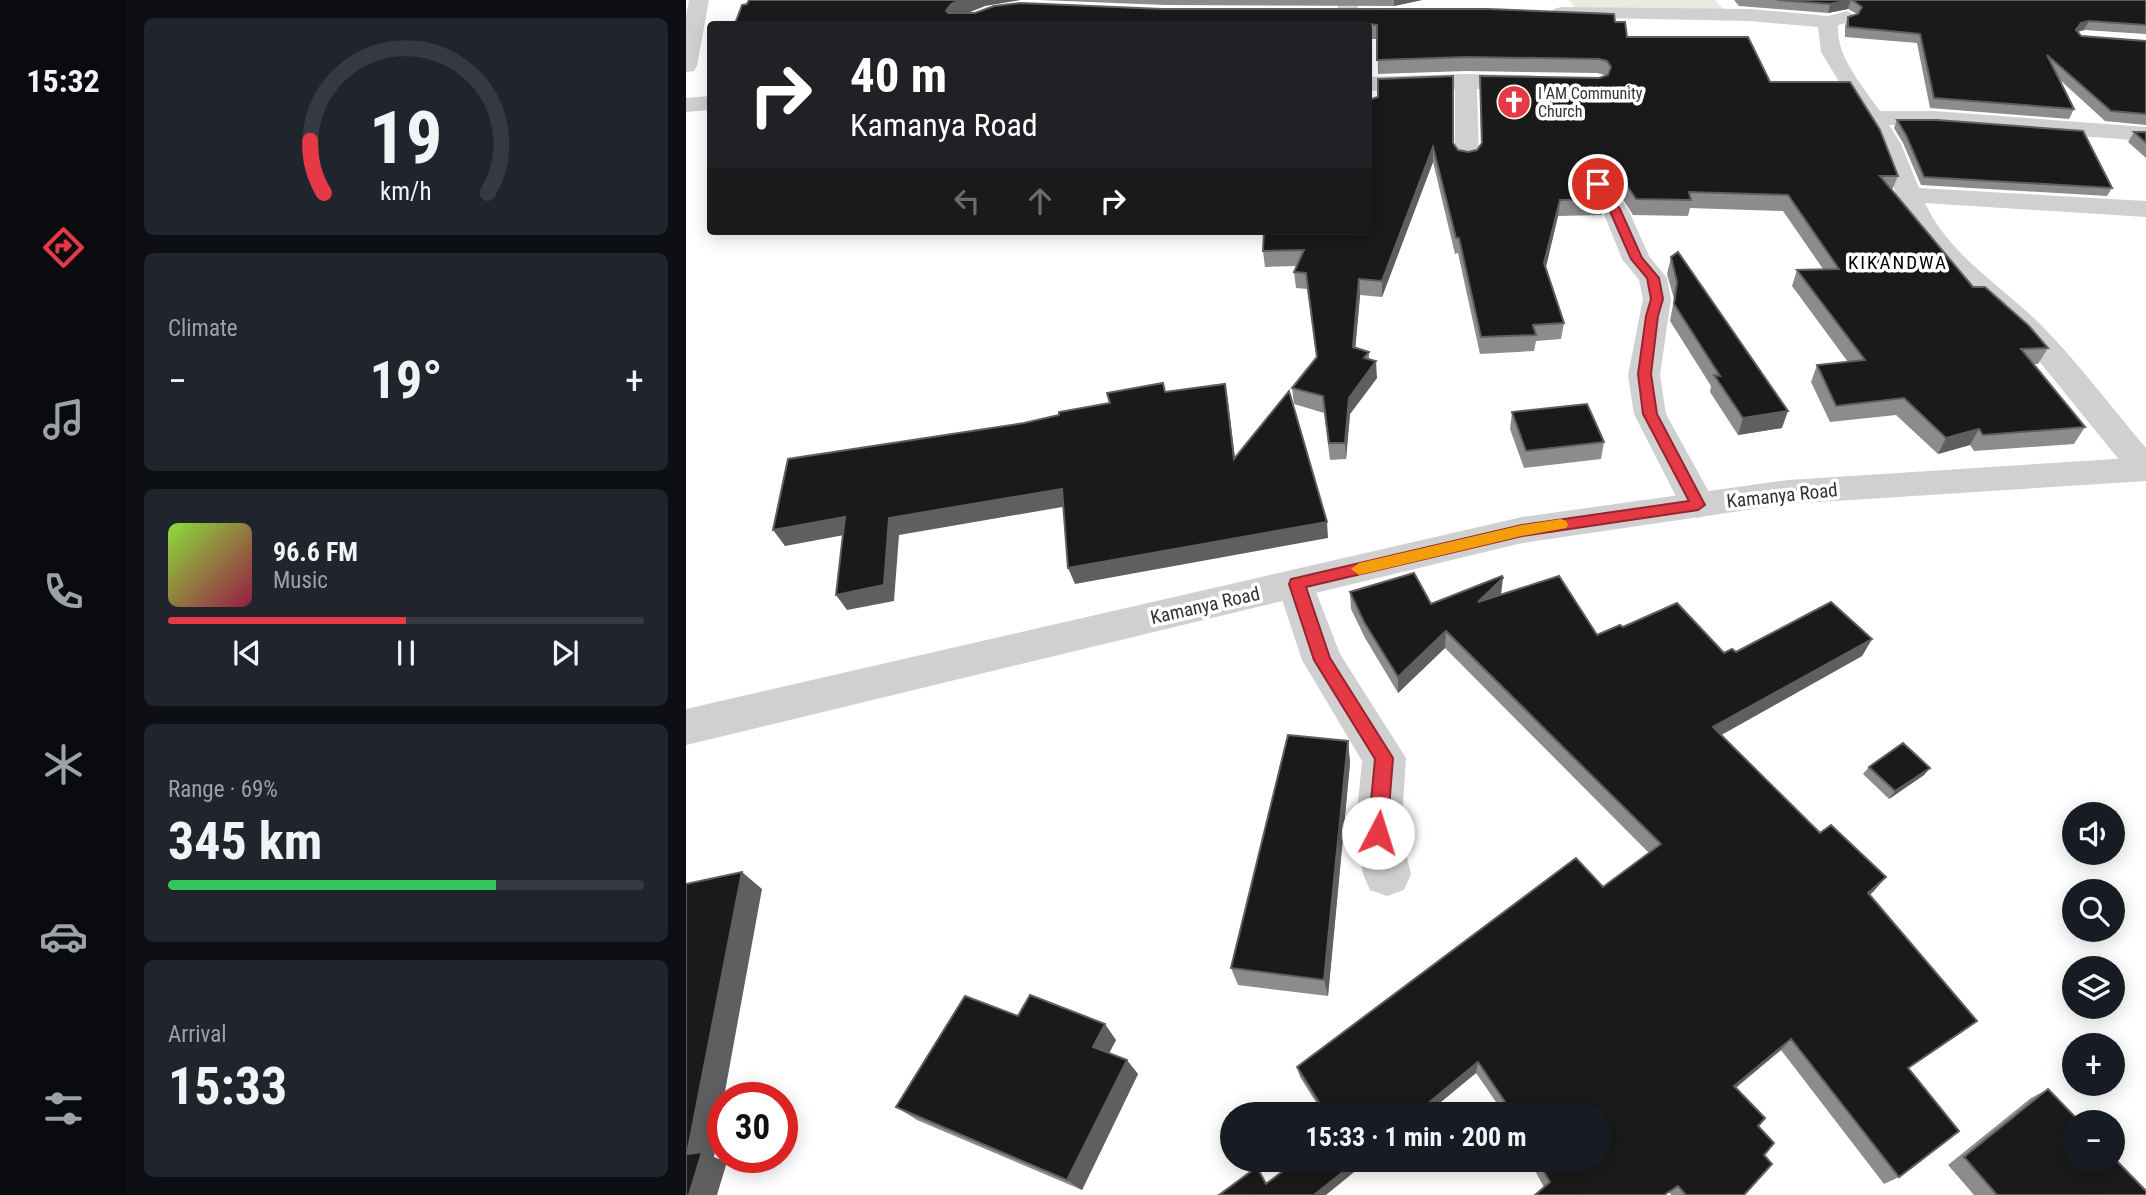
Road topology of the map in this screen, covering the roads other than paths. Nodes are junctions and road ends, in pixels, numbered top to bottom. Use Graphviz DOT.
graph roads {
  1 [pos="699,0"];
  2 [pos="1551,9"];
  3 [pos="1349,13"];
  4 [pos="1373,14"];
  5 [pos="1323,15"];
  6 [pos="686,66"];
  7 [pos="1466,81"];
  8 [pos="1557,82"];
  9 [pos="1372,84"];
  10 [pos="707,103"];
  11 [pos="686,105"];
  12 [pos="1873,118"];
  13 [pos="2146,134"];
  14 [pos="1467,158"];
  15 [pos="1598,184"];
  16 [pos="1910,195"];
  17 [pos="2146,209"];
  18 [pos="2146,469"];
  19 [pos="1698,505"];
  20 [pos="1296,584"];
  21 [pos="686,727"];
  22 [pos="1387,874"];
  1 -- 6 [label="street"];
  2 -- 12 [label="street"];
  3 -- 4 [label="street"];
  3 -- 5 [label="street"];
  7 -- 8 [label="street"];
  7 -- 9 [label="street"];
  7 -- 14 [label="street"];
  10 -- 11 [label="street"];
  12 -- 13 [label="street"];
  12 -- 16 [label="street"];
  15 -- 19 [label="street"];
  16 -- 17 [label="street"];
  16 -- 18 [label="street"];
  18 -- 19 [label="street, Kamanya Road"];
  19 -- 20 [label="street, Kamanya Road"];
  20 -- 21 [label="street, Kamanya Road"];
  20 -- 22 [label="street"];
}
